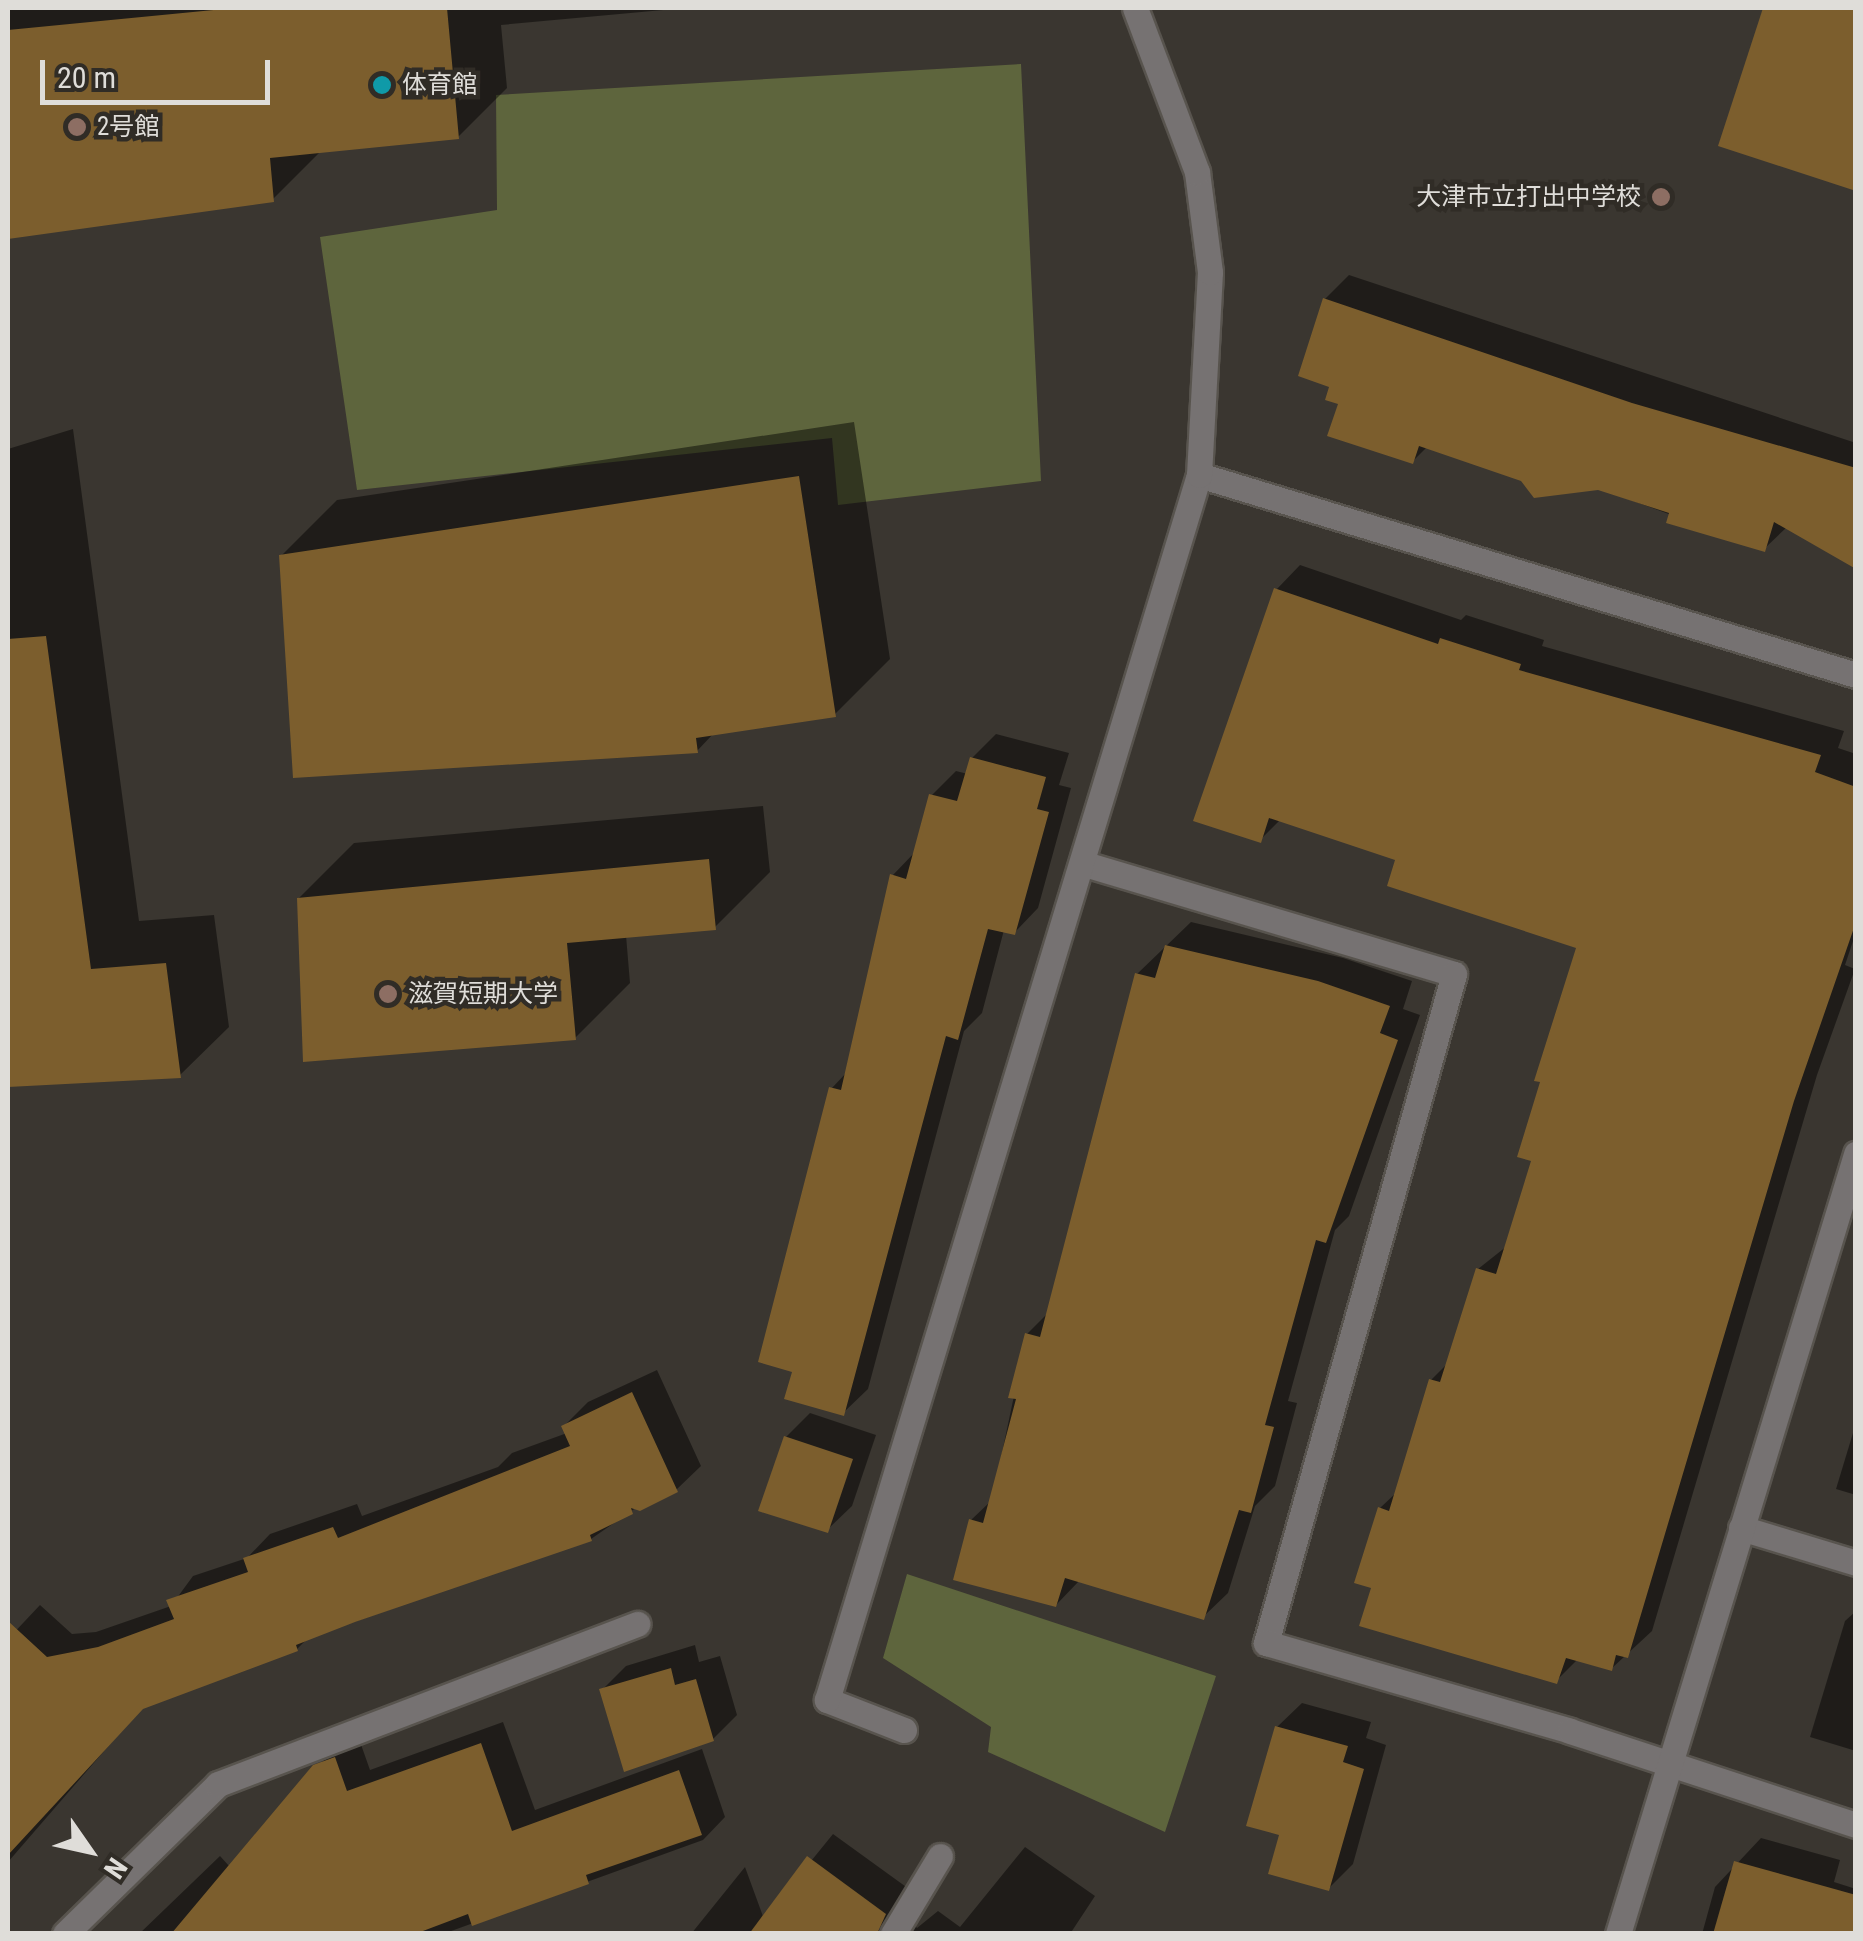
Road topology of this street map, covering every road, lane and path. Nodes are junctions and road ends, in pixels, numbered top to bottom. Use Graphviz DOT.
graph roads {
  1 [pos="1135,8"];
  2 [pos="1198,475"];
  3 [pos="1856,675"];
  4 [pos="1085,864"];
  5 [pos="1856,1154"];
  6 [pos="1741,1528"];
  7 [pos="1856,1563"];
  8 [pos="638,1624"];
  9 [pos="904,1730"];
  10 [pos="1668,1768"];
  11 [pos="1856,1826"];
  12 [pos="940,1856"];
  13 [pos="65,1934"];
  14 [pos="893,1934"];
  15 [pos="1618,1934"];
  1 -- 2 [label="street"];
  2 -- 3 [label="street"];
  2 -- 4 [label="street"];
  4 -- 9 [label="street"];
  4 -- 10 [label="street"];
  5 -- 6 [label="street"];
  6 -- 7 [label="street"];
  6 -- 10 [label="street"];
  8 -- 13 [label="street"];
  10 -- 11 [label="street"];
  10 -- 15 [label="street"];
  12 -- 14 [label="street"];
}
